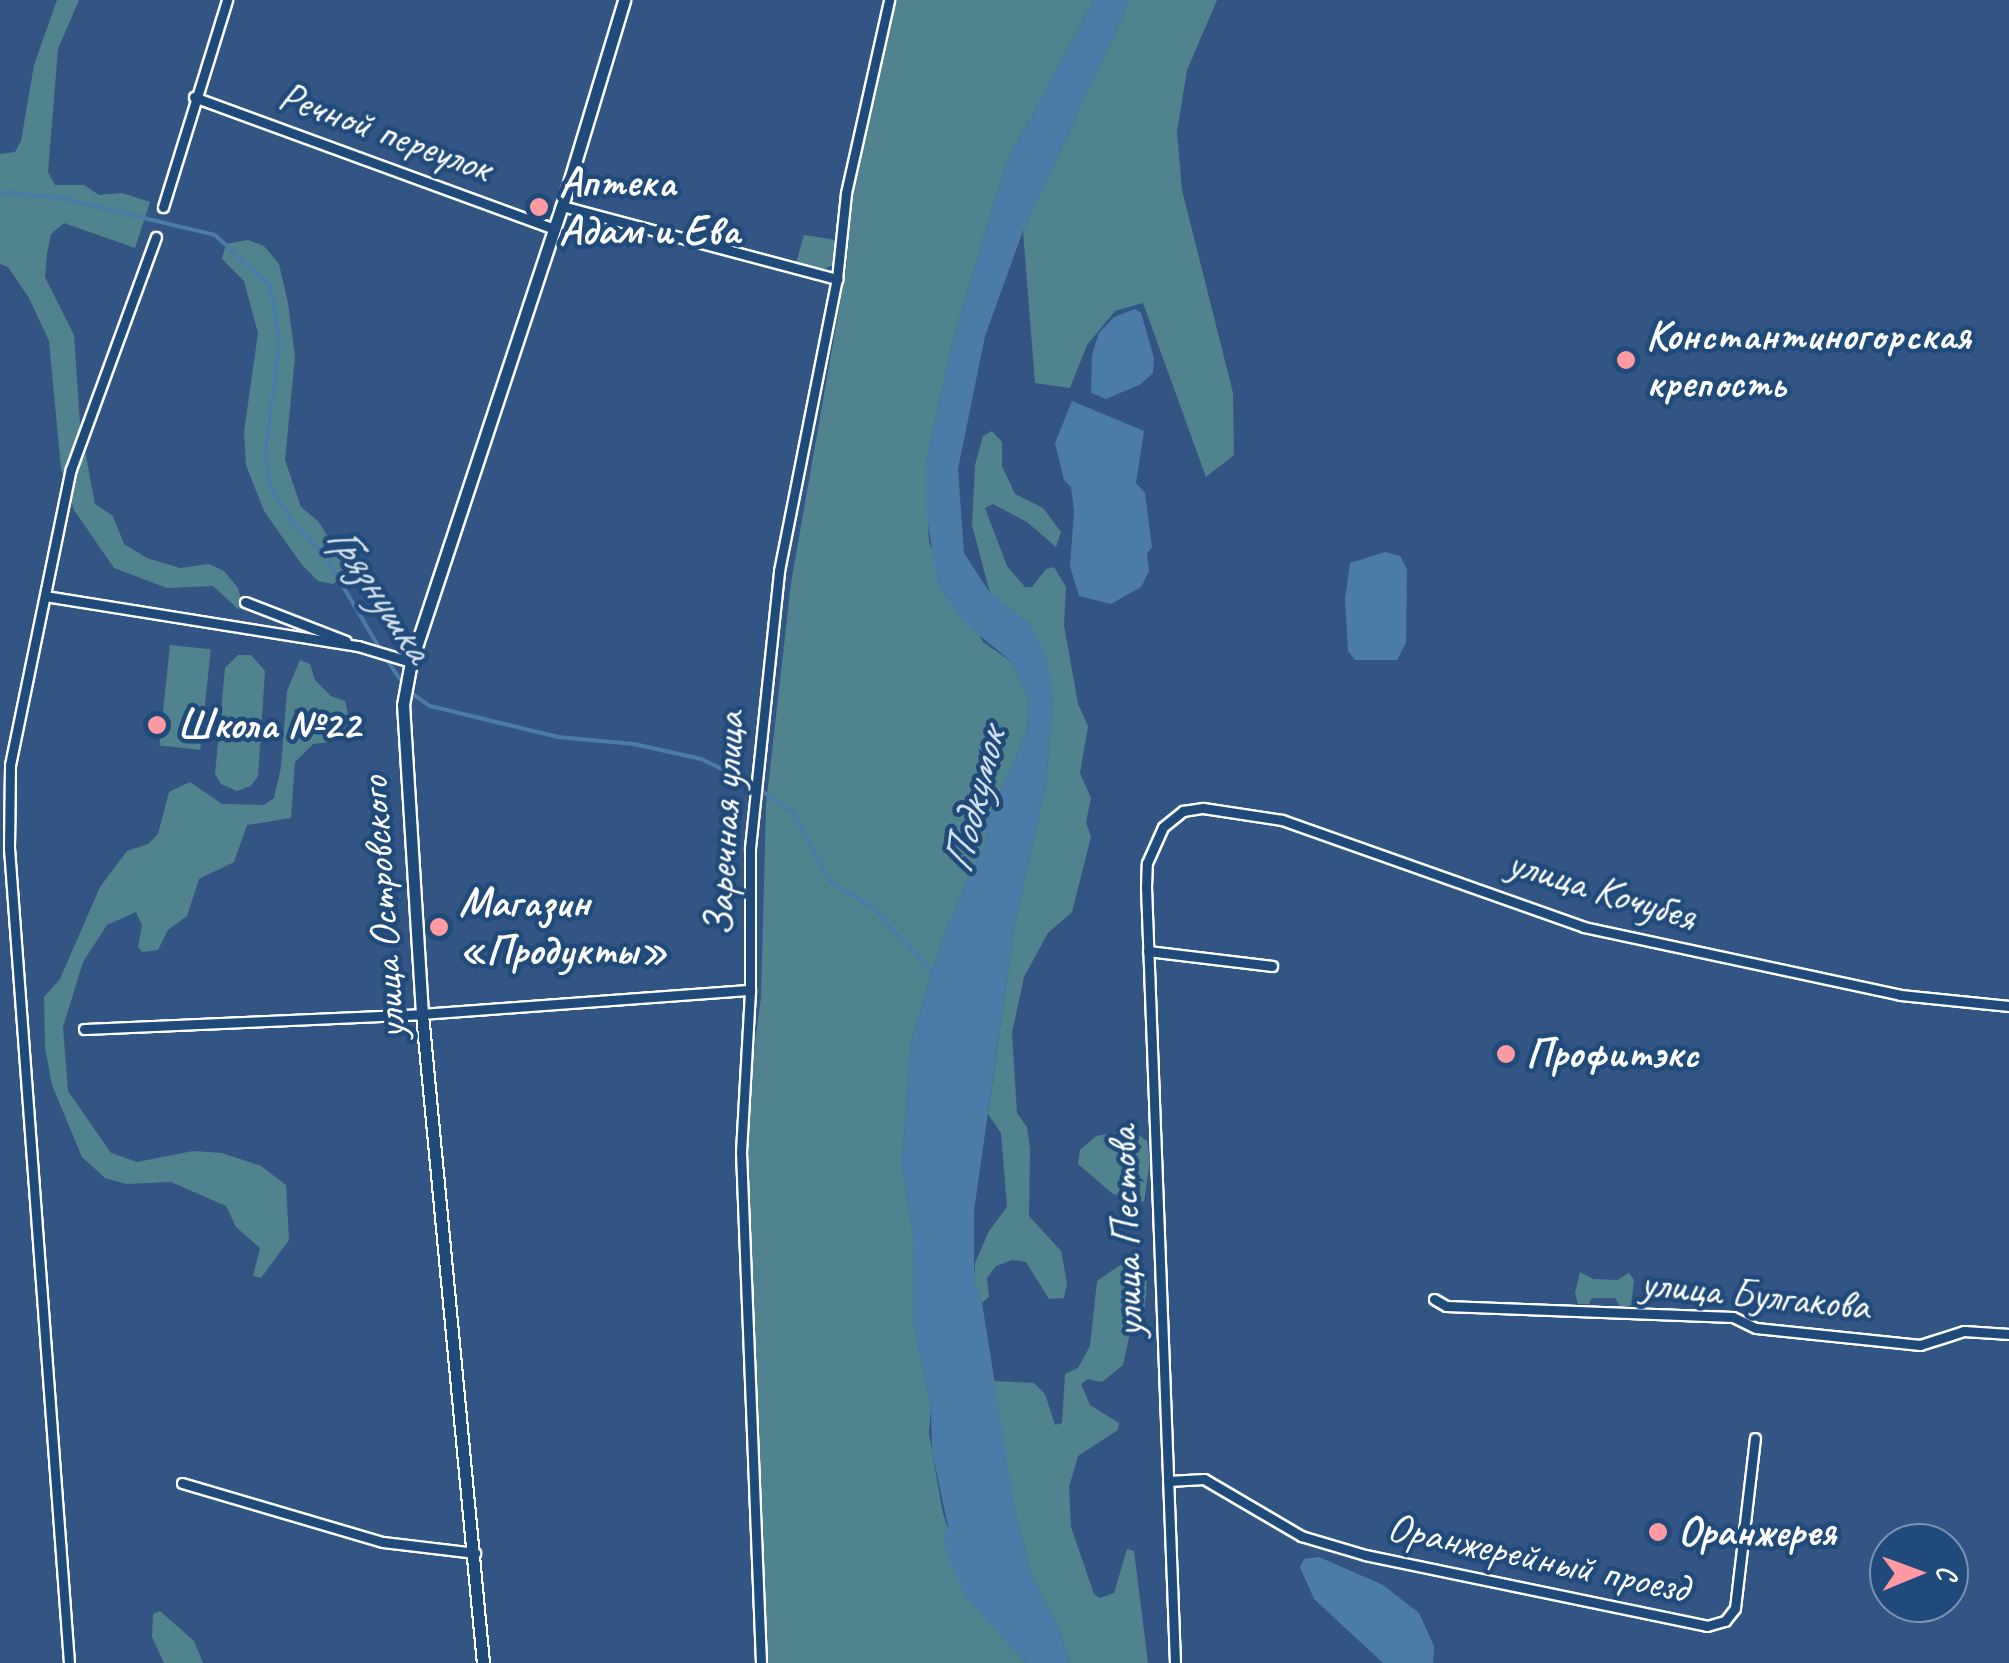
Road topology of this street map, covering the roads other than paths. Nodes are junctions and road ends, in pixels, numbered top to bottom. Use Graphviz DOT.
graph roads {
  1 [pos="227,0"];
  2 [pos="624,0"];
  3 [pos="889,0"];
  4 [pos="194,97"];
  5 [pos="562,206"];
  6 [pos="163,207"];
  7 [pos="554,229"];
  8 [pos="156,236"];
  9 [pos="837,279"];
  10 [pos="45,596"];
  11 [pos="245,602"];
  12 [pos="358,646"];
  13 [pos="410,667"];
  14 [pos="1183,811"];
  15 [pos="4,847"];
  16 [pos="1148,951"];
  17 [pos="1272,966"];
  18 [pos="750,990"];
  19 [pos="2009,1006"];
  20 [pos="422,1014"];
  21 [pos="84,1029"];
  22 [pos="1434,1299"];
  23 [pos="2009,1334"];
  24 [pos="1755,1438"];
  25 [pos="1168,1482"];
  26 [pos="182,1483"];
  27 [pos="476,1553"];
  28 [pos="68,1663"];
  29 [pos="483,1663"];
  30 [pos="761,1663"];
  31 [pos="1175,1663"];
  1 -- 4 [label="street"];
  2 -- 5 [label="street, улица Островского"];
  3 -- 9 [label="street, Заречная улица"];
  4 -- 6 [label="street"];
  4 -- 7 [label="street, Речной переулок"];
  5 -- 7 [label="street, улица Островского"];
  5 -- 9 [label="street"];
  7 -- 13 [label="street, улица Островского"];
  8 -- 10 [label="street"];
  9 -- 18 [label="street, Заречная улица"];
  10 -- 12 [label="street"];
  10 -- 15 [label="street"];
  11 -- 12 [label="street"];
  12 -- 13 [label="street"];
  13 -- 20 [label="street, улица Островского"];
  14 -- 16 [label="street, улица Пестова"];
  14 -- 19 [label="street, улица Кочубея"];
  15 -- 28 [label="street"];
  16 -- 17 [label="street"];
  16 -- 25 [label="street, улица Пестова"];
  18 -- 20 [label="street"];
  18 -- 30 [label="street, Заречная улица"];
  20 -- 21 [label="street"];
  20 -- 27 [label="street, улица Островского"];
  22 -- 23 [label="street, улица Булгакова"];
  24 -- 25 [label="street, Оранжерейный проезд"];
  25 -- 31 [label="street, улица Пестова"];
  26 -- 27 [label="street"];
  27 -- 29 [label="street, улица Островского"];
}
